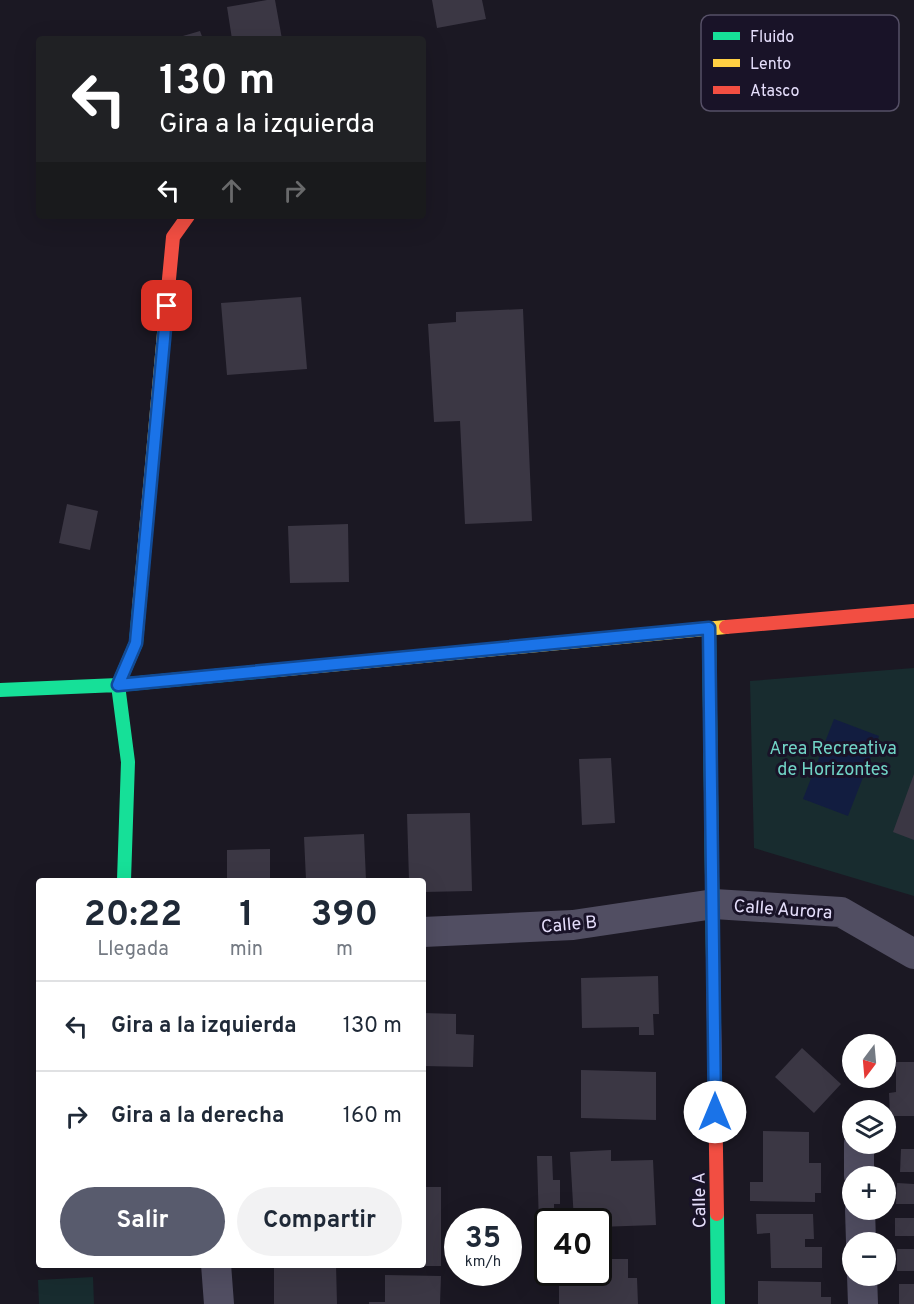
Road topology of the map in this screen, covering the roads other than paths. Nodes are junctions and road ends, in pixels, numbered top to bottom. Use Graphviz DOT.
graph roads {
  1 [pos="186,219"];
  2 [pos="914,611"];
  3 [pos="709,628"];
  4 [pos="118,685"];
  5 [pos="0,690"];
  6 [pos="124,878"];
  7 [pos="714,904"];
  8 [pos="426,932"];
  9 [pos="914,954"];
  10 [pos="216,1268"];
  11 [pos="862,1286"];
  12 [pos="219,1304"];
  13 [pos="718,1304"];
  14 [pos="862,1304"];
  1 -- 4 [label="street"];
  2 -- 3 [label="street"];
  3 -- 4 [label="street"];
  3 -- 7 [label="street, Calle A"];
  4 -- 5 [label="street"];
  4 -- 6 [label="street"];
  7 -- 8 [label="street, Calle B"];
  7 -- 9 [label="street, Calle Aurora"];
  7 -- 13 [label="street, Calle A"];
  10 -- 12 [label="street"];
  11 -- 14 [label="street"];
}
